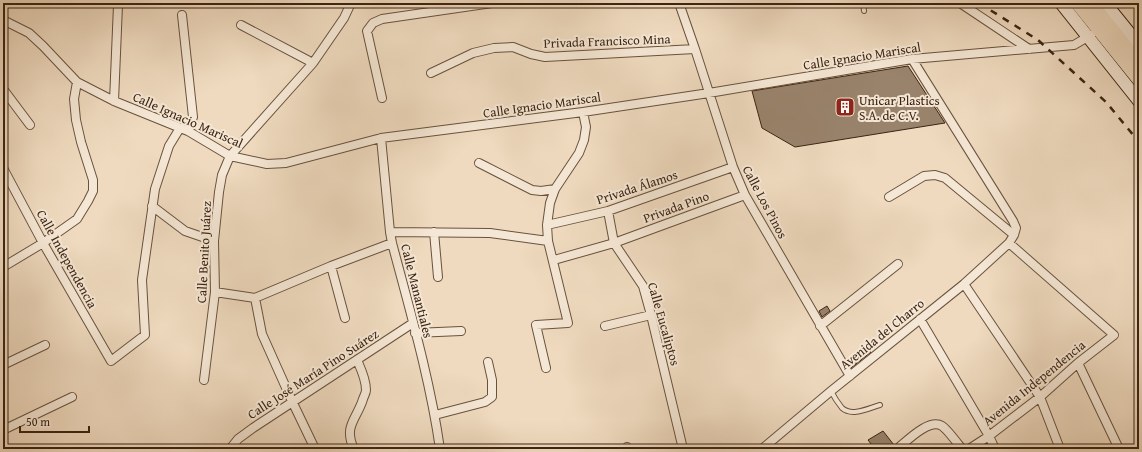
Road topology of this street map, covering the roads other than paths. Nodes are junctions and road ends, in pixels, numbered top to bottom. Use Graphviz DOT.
graph roads {
  1 [pos="351,3"];
  2 [pos="492,3"];
  3 [pos="679,3"];
  4 [pos="863,3"];
  5 [pos="960,3"];
  6 [pos="1061,3"];
  7 [pos="1105,3"];
  8 [pos="118,6"];
  9 [pos="1083,7"];
  10 [pos="864,11"];
  11 [pos="182,15"];
  12 [pos="3,20"];
  13 [pos="241,25"];
  14 [pos="1103,27"];
  15 [pos="1139,45"];
  16 [pos="695,49"];
  17 [pos="1029,49"];
  18 [pos="912,59"];
  19 [pos="313,62"];
  20 [pos="1139,63"];
  21 [pos="431,74"];
  22 [pos="1139,80"];
  23 [pos="77,82"];
  24 [pos="3,89"];
  25 [pos="709,93"];
  26 [pos="382,98"];
  27 [pos="114,101"];
  28 [pos="1139,101"];
  29 [pos="583,112"];
  30 [pos="30,125"];
  31 [pos="180,128"];
  32 [pos="188,131"];
  33 [pos="381,138"];
  34 [pos="230,156"];
  35 [pos="479,163"];
  36 [pos="732,167"];
  37 [pos="3,168"];
  38 [pos="555,190"];
  39 [pos="745,195"];
  40 [pos="889,197"];
  41 [pos="152,206"];
  42 [pos="608,211"];
  43 [pos="547,225"];
  44 [pos="390,232"];
  45 [pos="434,232"];
  46 [pos="1014,236"];
  47 [pos="548,240"];
  48 [pos="214,242"];
  49 [pos="614,242"];
  50 [pos="43,243"];
  51 [pos="392,243"];
  52 [pos="1008,243"];
  53 [pos="554,260"];
  54 [pos="898,264"];
  55 [pos="331,266"];
  56 [pos="3,267"];
  57 [pos="438,277"];
  58 [pos="964,284"];
  59 [pos="215,292"];
  60 [pos="255,298"];
  61 [pos="651,315"];
  62 [pos="345,318"];
  63 [pos="920,319"];
  64 [pos="413,323"];
  65 [pos="605,326"];
  66 [pos="820,326"];
  67 [pos="460,331"];
  68 [pos="415,333"];
  69 [pos="45,345"];
  70 [pos="357,360"];
  71 [pos="488,362"];
  72 [pos="1078,363"];
  73 [pos="3,365"];
  74 [pos="546,368"];
  75 [pos="850,376"];
  76 [pos="204,380"];
  77 [pos="830,391"];
  78 [pos="72,397"];
  79 [pos="1040,397"];
  80 [pos="292,401"];
  81 [pos="880,405"];
  82 [pos="435,415"];
  83 [pos="3,430"];
  84 [pos="989,436"];
  85 [pos="230,449"];
  86 [pos="315,449"];
  87 [pos="354,449"];
  88 [pos="440,449"];
  89 [pos="683,449"];
  90 [pos="762,449"];
  91 [pos="897,449"];
  92 [pos="962,449"];
  93 [pos="969,449"];
  94 [pos="995,449"];
  95 [pos="1060,449"];
  96 [pos="1119,449"];
  1 -- 19 [label="street, Calle Benito Juárez"];
  2 -- 26 [label="street"];
  3 -- 16 [label="street, Calle Los Pinos"];
  4 -- 10 [label="lane"];
  5 -- 17 [label="street"];
  6 -- 9 [label="main road"];
  7 -- 14 [label="main road"];
  8 -- 27 [label="street"];
  9 -- 14 [label="main road"];
  9 -- 14 [label="main road"];
  11 -- 32 [label="street"];
  12 -- 23 [label="street, Calle Ignacio Mariscal"];
  13 -- 19 [label="street"];
  14 -- 15 [label="main road"];
  14 -- 17 [label="street, Calle Ignacio Mariscal"];
  14 -- 20 [label="main road"];
  14 -- 22 [label="main road"];
  14 -- 28 [label="main road"];
  16 -- 21 [label="street, Privada Francisco Mina"];
  16 -- 25 [label="street, Calle Los Pinos"];
  17 -- 18 [label="street, Calle Ignacio Mariscal"];
  18 -- 25 [label="street, Calle Ignacio Mariscal"];
  18 -- 46 [label="street"];
  19 -- 34 [label="street, Calle Benito Juárez"];
  23 -- 27 [label="street, Calle Ignacio Mariscal"];
  23 -- 50 [label="street"];
  24 -- 30 [label="street"];
  25 -- 29 [label="street, Calle Ignacio Mariscal"];
  25 -- 36 [label="street, Calle Los Pinos"];
  27 -- 31 [label="street, Calle Ignacio Mariscal"];
  29 -- 33 [label="street, Calle Ignacio Mariscal"];
  29 -- 38 [label="street"];
  31 -- 32 [label="street, Calle Ignacio Mariscal"];
  31 -- 41 [label="street"];
  32 -- 34 [label="street, Calle Ignacio Mariscal"];
  33 -- 34 [label="street, Calle Ignacio Mariscal"];
  33 -- 44 [label="street, Calle Manantiales"];
  34 -- 48 [label="street, Calle Benito Juárez"];
  35 -- 38 [label="street"];
  36 -- 39 [label="street, Calle Los Pinos"];
  36 -- 42 [label="street, Privada Álamos"];
  37 -- 50 [label="street, Calle Independencia"];
  38 -- 43 [label="street"];
  39 -- 49 [label="street, Privada Pino"];
  39 -- 66 [label="street, Calle Los Pinos"];
  40 -- 46 [label="street"];
  41 -- 48 [label="street"];
  41 -- 50 [label="street, Calle Independencia"];
  42 -- 43 [label="street, Privada Álamos"];
  42 -- 49 [label="street, Calle Eucaliptos"];
  43 -- 47 [label="street"];
  44 -- 45 [label="street"];
  44 -- 51 [label="street, Calle Manantiales"];
  45 -- 47 [label="street"];
  45 -- 57 [label="street"];
  46 -- 52 [label="street, Avenida del Charro"];
  47 -- 53 [label="street"];
  48 -- 59 [label="street, Calle Benito Juárez"];
  49 -- 53 [label="street, Privada Pino"];
  49 -- 61 [label="street, Calle Eucaliptos"];
  50 -- 56 [label="street"];
  51 -- 55 [label="street"];
  51 -- 64 [label="street, Calle Manantiales"];
  52 -- 58 [label="street, Avenida del Charro"];
  52 -- 72 [label="street, Avenida Independencia"];
  53 -- 74 [label="street"];
  54 -- 66 [label="street"];
  55 -- 60 [label="street"];
  55 -- 62 [label="street"];
  58 -- 63 [label="street, Avenida del Charro"];
  58 -- 79 [label="street"];
  59 -- 60 [label="street"];
  59 -- 76 [label="street, Calle Benito Juárez"];
  60 -- 80 [label="street"];
  61 -- 65 [label="street"];
  61 -- 89 [label="street, Calle Eucaliptos"];
  63 -- 75 [label="street, Avenida del Charro"];
  63 -- 84 [label="street"];
  64 -- 68 [label="street, Calle Manantiales"];
  64 -- 70 [label="street, Calle José María Pino Suárez"];
  66 -- 75 [label="street, Calle Los Pinos"];
  67 -- 68 [label="street"];
  68 -- 82 [label="street, Calle Manantiales"];
  69 -- 73 [label="street"];
  70 -- 80 [label="street, Calle José María Pino Suárez"];
  70 -- 87 [label="street"];
  71 -- 82 [label="street"];
  72 -- 79 [label="street, Avenida Independencia"];
  72 -- 96 [label="street"];
  75 -- 77 [label="street, Avenida del Charro"];
  77 -- 81 [label="lane"];
  77 -- 90 [label="street, Avenida del Charro"];
  78 -- 83 [label="street"];
  79 -- 84 [label="street, Avenida Independencia"];
  79 -- 95 [label="street"];
  80 -- 85 [label="street, Calle José María Pino Suárez"];
  80 -- 86 [label="street"];
  82 -- 88 [label="street, Calle Manantiales"];
  84 -- 93 [label="street, Avenida Independencia"];
  84 -- 94 [label="street"];
  91 -- 92 [label="street"];
}
